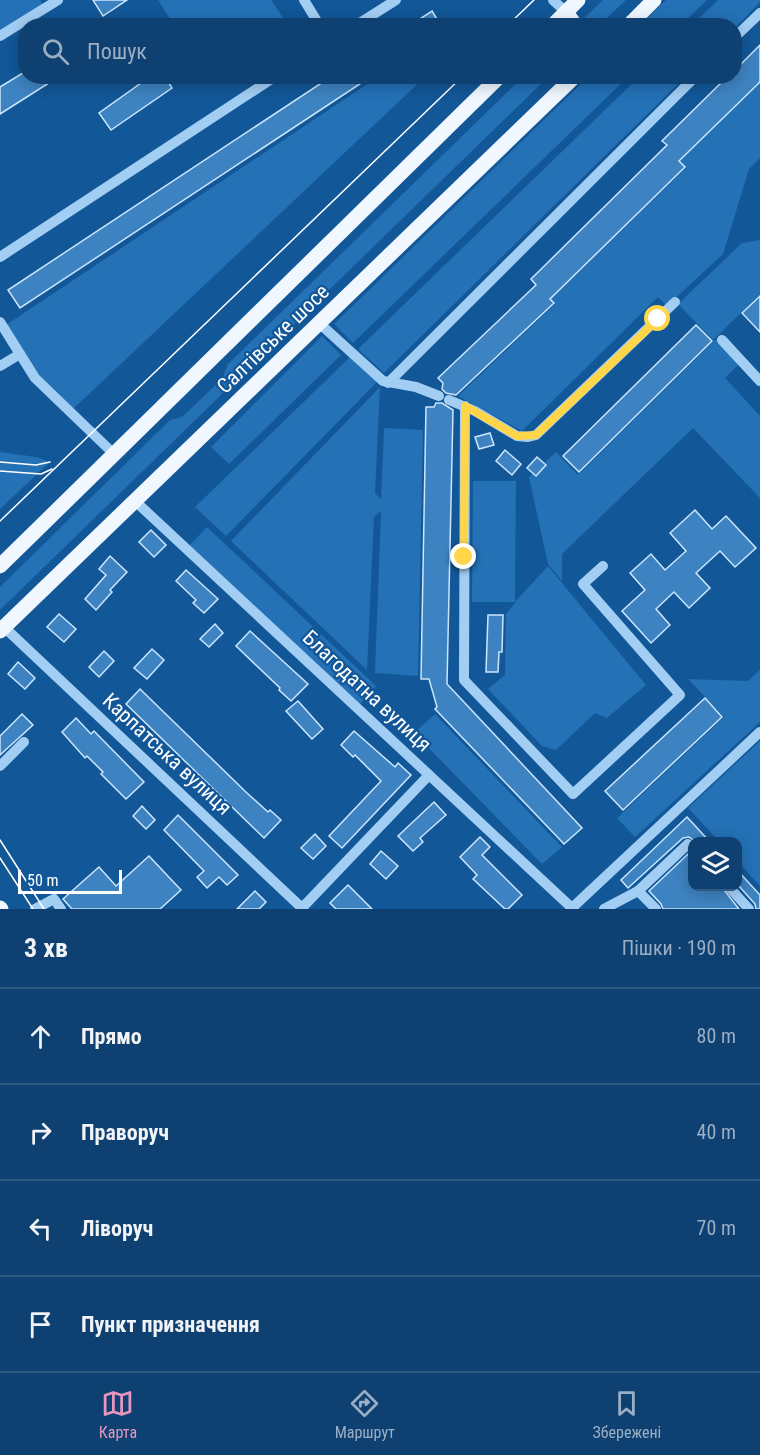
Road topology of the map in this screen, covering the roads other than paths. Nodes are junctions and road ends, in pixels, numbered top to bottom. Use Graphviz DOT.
graph roads {
  1 [pos="58,0"];
  2 [pos="304,0"];
  3 [pos="396,0"];
  4 [pos="553,0"];
  5 [pos="579,0"];
  6 [pos="654,0"];
  7 [pos="566,12"];
  8 [pos="760,13"];
  9 [pos="29,18"];
  10 [pos="315,18"];
  11 [pos="368,18"];
  12 [pos="560,18"];
  13 [pos="570,18"];
  14 [pos="636,18"];
  15 [pos="18,25"];
  16 [pos="742,31"];
  17 [pos="0,36"];
  18 [pos="264,84"];
  19 [pos="492,84"];
  20 [pos="567,84"];
  21 [pos="688,84"];
  22 [pos="0,257"];
  23 [pos="675,302"];
  24 [pos="0,322"];
  25 [pos="319,323"];
  26 [pos="722,340"];
  27 [pos="20,354"];
  28 [pos="0,366"];
  29 [pos="760,381"];
  30 [pos="388,383"];
  31 [pos="465,406"];
  32 [pos="114,454"];
  33 [pos="135,501"];
  34 [pos="0,566"];
  35 [pos="603,566"];
  36 [pos="2,629"];
  37 [pos="760,732"];
  38 [pos="24,742"];
  39 [pos="0,766"];
  40 [pos="429,775"];
  41 [pos="688,844"];
  42 [pos="638,891"];
  43 [pos="733,891"];
  44 [pos="572,908"];
  45 [pos="35,909"];
  46 [pos="61,909"];
  47 [pos="303,909"];
  48 [pos="604,909"];
  49 [pos="656,909"];
  50 [pos="749,909"];
  1 -- 9 [label="street"];
  2 -- 10 [label="street"];
  3 -- 11 [label="street"];
  4 -- 7 [label="street"];
  5 -- 7 [label="main road"];
  6 -- 14 [label="main road"];
  7 -- 12 [label="main road"];
  7 -- 13 [label="main road"];
  8 -- 16 [label="street"];
  15 -- 17 [label="street"];
  18 -- 22 [label="street"];
  19 -- 32 [label="main road, Салтівське шосе"];
  20 -- 25 [label="main road, Салтівське шосе"];
  21 -- 30 [label="street"];
  23 -- 31 [label="street"];
  24 -- 27 [label="street"];
  25 -- 30 [label="street"];
  25 -- 33 [label="main road, Салтівське шосе"];
  26 -- 29 [label="street"];
  27 -- 28 [label="street"];
  27 -- 32 [label="street"];
  30 -- 31 [label="street"];
  31 -- 35 [label="street"];
  32 -- 34 [label="main road, Салтівське шосе"];
  33 -- 36 [label="main road, Салтівське шосе"];
  33 -- 40 [label="street, Благодатна вулиця"];
  36 -- 47 [label="street, Карпатська вулиця"];
  37 -- 44 [label="street"];
  38 -- 39 [label="street"];
  40 -- 44 [label="street, Благодатна вулиця"];
  40 -- 47 [label="street"];
  41 -- 42 [label="street"];
  42 -- 48 [label="street"];
  42 -- 49 [label="street"];
  43 -- 50 [label="street"];
  45 -- 46 [label="street"];
}
